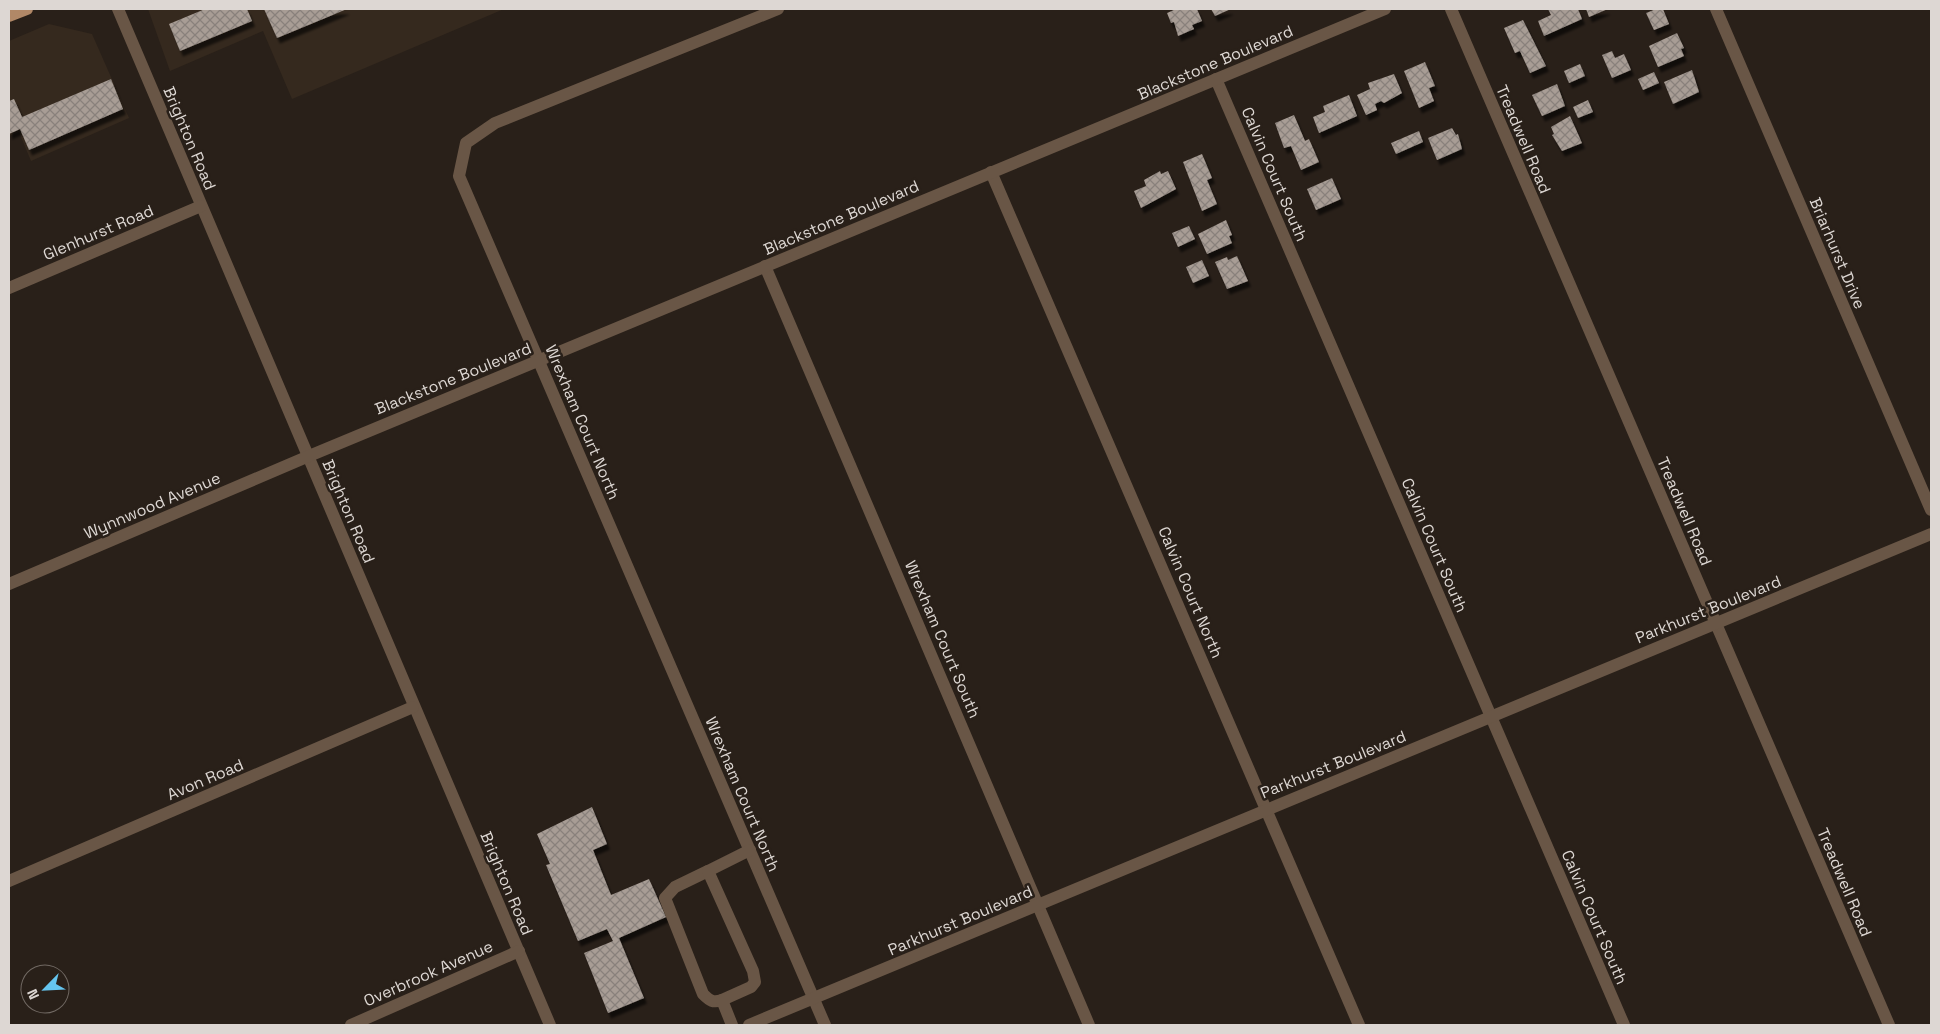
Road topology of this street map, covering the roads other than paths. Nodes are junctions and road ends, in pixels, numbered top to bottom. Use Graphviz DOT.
graph roads {
  1 [pos="26,9"];
  2 [pos="118,9"];
  3 [pos="778,9"];
  4 [pos="1385,9"];
  5 [pos="1451,9"];
  6 [pos="1716,9"];
  7 [pos="9,16"];
  8 [pos="1216,79"];
  9 [pos="991,172"];
  10 [pos="201,206"];
  11 [pos="765,266"];
  12 [pos="9,288"];
  13 [pos="540,360"];
  14 [pos="309,456"];
  15 [pos="1931,510"];
  16 [pos="1931,534"];
  17 [pos="9,584"];
  18 [pos="1716,624"];
  19 [pos="413,707"];
  20 [pos="1491,716"];
  21 [pos="1266,809"];
  22 [pos="750,850"];
  23 [pos="708,871"];
  24 [pos="9,881"];
  25 [pos="1038,904"];
  26 [pos="519,951"];
  27 [pos="813,998"];
  28 [pos="722,1000"];
  29 [pos="351,1025"];
  30 [pos="550,1025"];
  31 [pos="732,1025"];
  32 [pos="749,1025"];
  33 [pos="825,1025"];
  34 [pos="1090,1025"];
  35 [pos="1359,1025"];
  36 [pos="1624,1025"];
  37 [pos="1889,1025"];
  1 -- 7 [label="main road"];
  2 -- 10 [label="street, Brighton Road"];
  3 -- 13 [label="street, Wrexham Court North"];
  4 -- 8 [label="street, Blackstone Boulevard"];
  5 -- 18 [label="street, Treadwell Road"];
  6 -- 15 [label="street, Briarhurst Drive"];
  8 -- 9 [label="street, Blackstone Boulevard"];
  8 -- 20 [label="street, Calvin Court South"];
  9 -- 11 [label="street, Blackstone Boulevard"];
  9 -- 21 [label="street, Calvin Court North"];
  10 -- 12 [label="street, Glenhurst Road"];
  10 -- 14 [label="street, Brighton Road"];
  11 -- 13 [label="street, Blackstone Boulevard"];
  11 -- 25 [label="street, Wrexham Court South"];
  13 -- 14 [label="street, Blackstone Boulevard"];
  13 -- 22 [label="street, Wrexham Court North"];
  14 -- 17 [label="street, Wynnwood Avenue"];
  14 -- 19 [label="street, Brighton Road"];
  16 -- 18 [label="street, Parkhurst Boulevard"];
  18 -- 20 [label="street, Parkhurst Boulevard"];
  18 -- 37 [label="street, Treadwell Road"];
  19 -- 24 [label="street, Avon Road"];
  19 -- 26 [label="street, Brighton Road"];
  20 -- 21 [label="street, Parkhurst Boulevard"];
  20 -- 36 [label="street, Calvin Court South"];
  21 -- 25 [label="street, Parkhurst Boulevard"];
  21 -- 35 [label="street, Calvin Court North"];
  22 -- 23 [label="street"];
  22 -- 27 [label="street, Wrexham Court North"];
  23 -- 28 [label="street"];
  23 -- 28 [label="street"];
  25 -- 27 [label="street, Parkhurst Boulevard"];
  25 -- 34 [label="street, Wrexham Court South"];
  26 -- 29 [label="street, Overbrook Avenue"];
  26 -- 30 [label="street, Brighton Road"];
  27 -- 32 [label="street, Parkhurst Boulevard"];
  27 -- 33 [label="street, Wrexham Court North"];
  28 -- 31 [label="street"];
}
